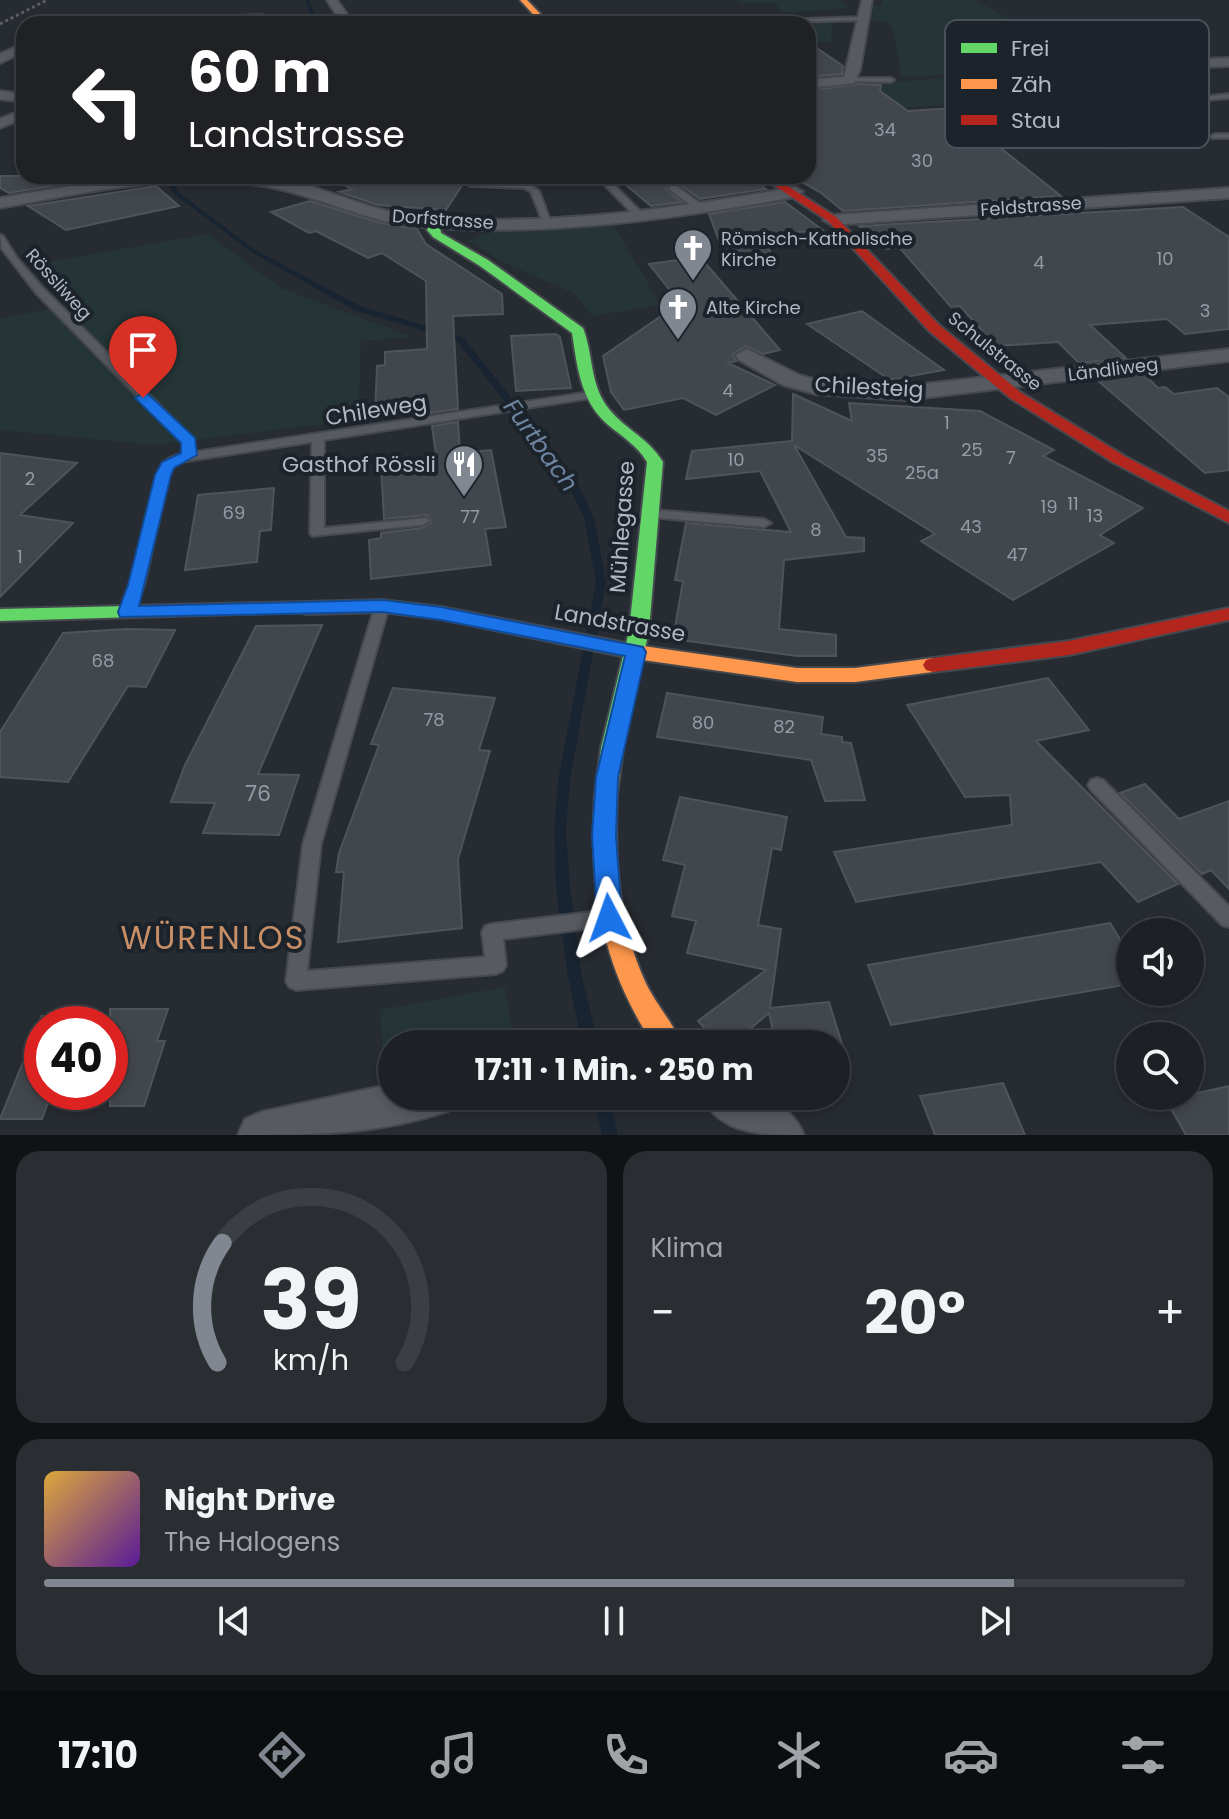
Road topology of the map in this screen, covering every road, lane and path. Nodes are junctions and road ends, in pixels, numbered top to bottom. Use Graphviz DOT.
graph roads {
  1 [pos="523,0"];
  2 [pos="867,0"];
  3 [pos="538,16"];
  4 [pos="863,18"];
  5 [pos="816,20"];
  6 [pos="1229,62"];
  7 [pos="1209,63"];
  8 [pos="1209,72"];
  9 [pos="1217,76"];
  10 [pos="849,80"];
  11 [pos="891,80"];
  12 [pos="816,83"];
  13 [pos="1229,96"];
  14 [pos="1209,98"];
  15 [pos="1215,136"];
  16 [pos="1229,136"];
  17 [pos="95,184"];
  18 [pos="282,184"];
  19 [pos="473,184"];
  20 [pos="608,184"];
  21 [pos="676,184"];
  22 [pos="780,184"];
  23 [pos="795,192"];
  24 [pos="1229,193"];
  25 [pos="0,203"];
  26 [pos="698,206"];
  27 [pos="639,215"];
  28 [pos="832,220"];
  29 [pos="435,223"];
  30 [pos="547,223"];
  31 [pos="0,238"];
  32 [pos="747,355"];
  33 [pos="1229,355"];
  34 [pos="998,384"];
  35 [pos="591,395"];
  36 [pos="318,439"];
  37 [pos="189,455"];
  38 [pos="650,514"];
  39 [pos="1229,518"];
  40 [pos="422,521"];
  41 [pos="764,523"];
  42 [pos="382,606"];
  43 [pos="127,612"];
  44 [pos="1229,614"];
  45 [pos="0,615"];
  46 [pos="636,652"];
  47 [pos="1097,785"];
  48 [pos="600,919"];
  49 [pos="1229,919"];
  50 [pos="658,1030"];
  51 [pos="378,1108"];
  52 [pos="744,1110"];
  53 [pos="261,1135"];
  54 [pos="781,1135"];
  1 -- 3 [label="street"];
  2 -- 4 [label="street"];
  4 -- 5 [label="lane"];
  4 -- 10 [label="street"];
  6 -- 7 [label="street"];
  8 -- 9 [label="street"];
  10 -- 11 [label="lane"];
  10 -- 12 [label="street"];
  13 -- 14 [label="lane"];
  15 -- 16 [label="lane"];
  17 -- 25 [label="street, Dorfstrasse"];
  18 -- 29 [label="street, Dorfstrasse"];
  19 -- 30 [label="lane"];
  20 -- 27 [label="lane"];
  21 -- 26 [label="lane"];
  22 -- 23 [label="street, Schulstrasse"];
  23 -- 26 [label="street, Dorfstrasse"];
  23 -- 28 [label="street, Schulstrasse"];
  24 -- 28 [label="street, Feldstrasse"];
  26 -- 27 [label="street, Dorfstrasse"];
  27 -- 30 [label="street, Dorfstrasse"];
  28 -- 34 [label="street, Schulstrasse"];
  29 -- 30 [label="street, Dorfstrasse"];
  29 -- 35 [label="street"];
  31 -- 37 [label="lane, Rössliweg"];
  32 -- 34 [label="street, Chilesteig"];
  33 -- 34 [label="street, Ländliweg"];
  34 -- 39 [label="street, Schulstrasse"];
  35 -- 36 [label="lane, Chileweg"];
  35 -- 38 [label="street, Mühlegasse"];
  36 -- 37 [label="lane, Chileweg"];
  36 -- 40 [label="lane"];
  37 -- 43 [label="lane, Chileweg"];
  38 -- 41 [label="lane"];
  38 -- 46 [label="street, Mühlegasse"];
  42 -- 43 [label="street, Landstrasse"];
  42 -- 46 [label="street, Landstrasse"];
  42 -- 48 [label="lane"];
  43 -- 45 [label="street, Landstrasse"];
  44 -- 46 [label="street, Landstrasse"];
  46 -- 48 [label="street, Mühlegasse"];
  47 -- 49 [label="lane"];
  48 -- 50 [label="street, Mühlegasse"];
  51 -- 53 [label="street"];
  52 -- 54 [label="street"];
}
